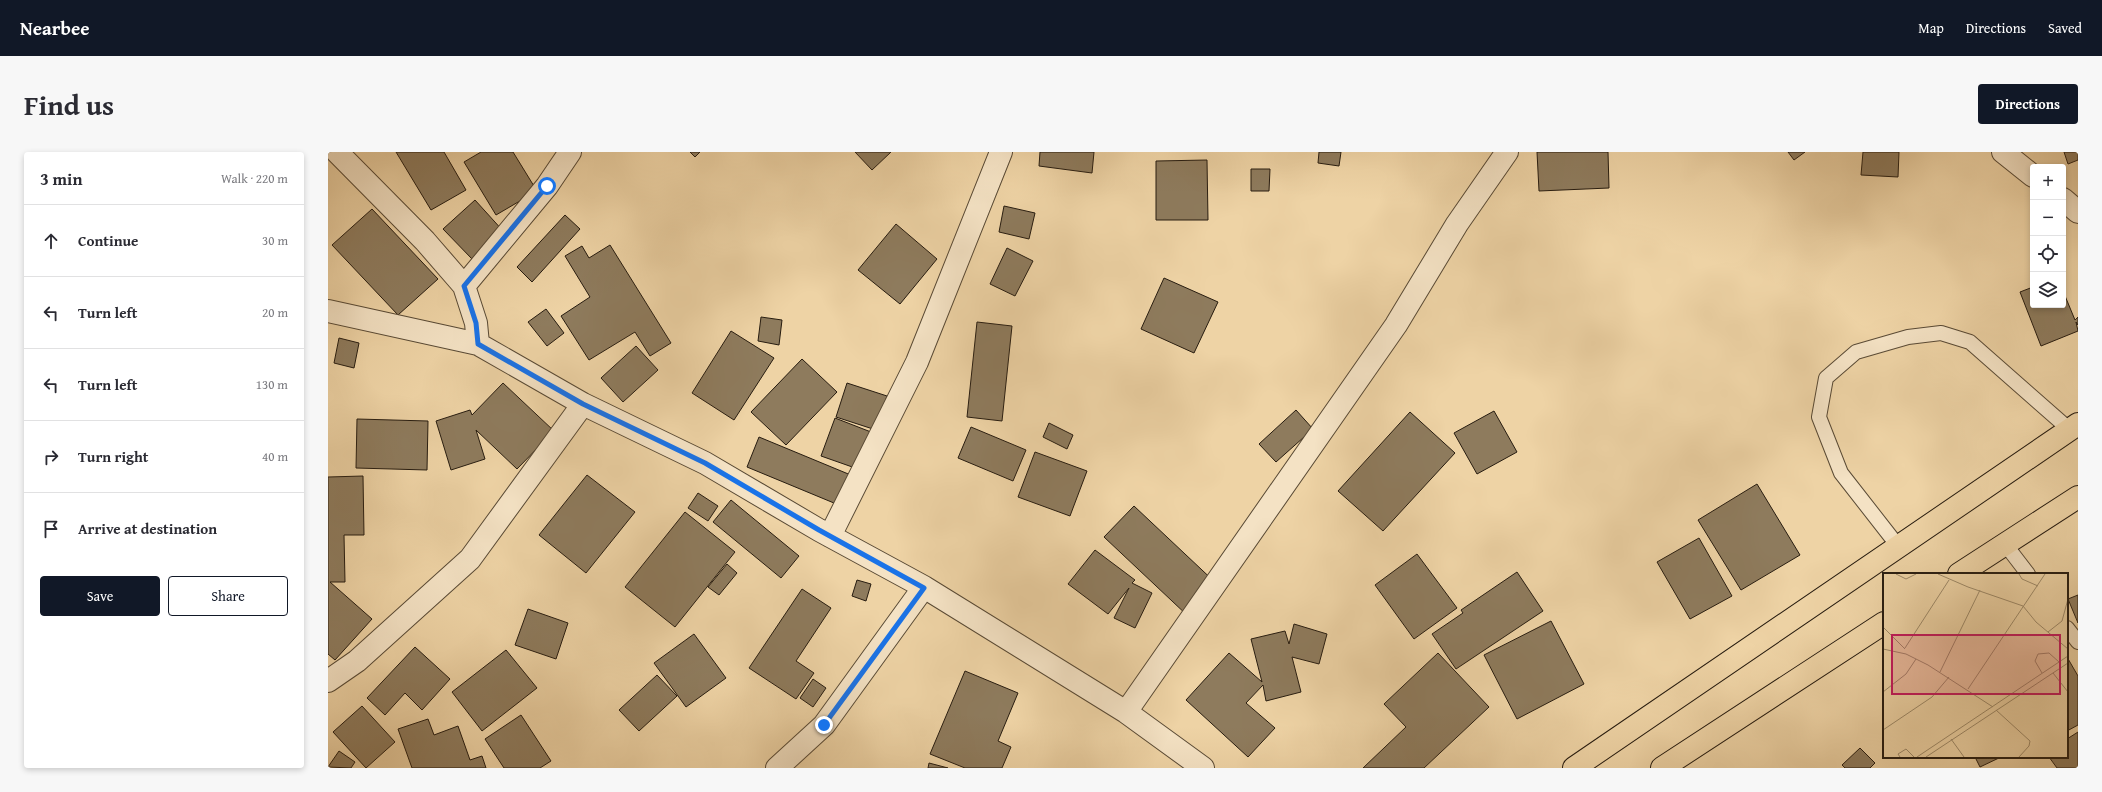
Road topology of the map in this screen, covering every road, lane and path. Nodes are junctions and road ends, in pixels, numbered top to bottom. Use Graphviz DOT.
graph roads {
  1 [pos="337,152"];
  2 [pos="570,152"];
  3 [pos="1001,152"];
  4 [pos="1507,152"];
  5 [pos="2003,152"];
  6 [pos="2030,174"];
  7 [pos="2064,200"];
  8 [pos="2078,212"];
  9 [pos="464,286"];
  10 [pos="328,311"];
  11 [pos="478,344"];
  12 [pos="583,404"];
  13 [pos="2074,427"];
  14 [pos="2078,497"];
  15 [pos="830,536"];
  16 [pos="2006,544"];
  17 [pos="1898,546"];
  18 [pos="1961,573"];
  19 [pos="2027,573"];
  20 [pos="924,588"];
  21 [pos="1883,624"];
  22 [pos="2068,629"];
  23 [pos="2078,642"];
  24 [pos="328,681"];
  25 [pos="1126,712"];
  26 [pos="777,768"];
  27 [pos="1203,768"];
  28 [pos="1574,768"];
  29 [pos="1662,768"];
  1 -- 9 [label="street"];
  2 -- 9 [label="street"];
  3 -- 15 [label="street"];
  4 -- 25 [label="street"];
  5 -- 6 [label="street"];
  7 -- 8 [label="street"];
  9 -- 11 [label="street"];
  10 -- 11 [label="street"];
  11 -- 12 [label="street"];
  12 -- 15 [label="street"];
  12 -- 24 [label="street"];
  13 -- 17 [label="highway"];
  13 -- 17 [label="lane"];
  14 -- 16 [label="highway"];
  15 -- 20 [label="street"];
  16 -- 18 [label="highway"];
  16 -- 19 [label="lane"];
  17 -- 28 [label="highway"];
  20 -- 25 [label="street"];
  20 -- 26 [label="street"];
  21 -- 29 [label="highway"];
  22 -- 23 [label="lane"];
  25 -- 27 [label="street"];
}
